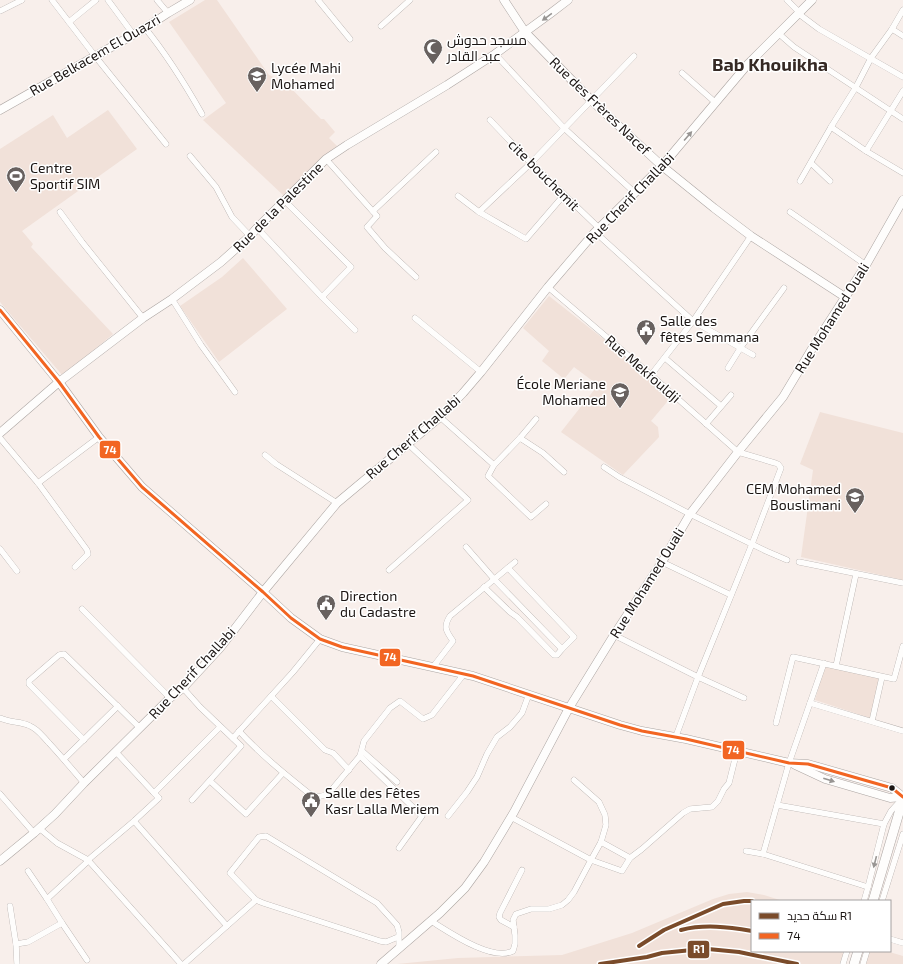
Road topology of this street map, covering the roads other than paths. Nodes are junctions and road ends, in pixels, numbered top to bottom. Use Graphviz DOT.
graph roads {
  1 [pos="22,0"];
  2 [pos="52,0"];
  3 [pos="96,0"];
  4 [pos="108,0"];
  5 [pos="158,0"];
  6 [pos="190,0"];
  7 [pos="318,0"];
  8 [pos="408,0"];
  9 [pos="504,0"];
  10 [pos="568,0"];
  11 [pos="787,0"];
  12 [pos="812,0"];
  13 [pos="903,10"];
  14 [pos="0,11"];
  15 [pos="168,13"];
  16 [pos="799,13"];
  17 [pos="69,22"];
  18 [pos="381,26"];
  19 [pos="145,28"];
  20 [pos="892,29"];
  21 [pos="525,32"];
  22 [pos="778,33"];
  23 [pos="133,34"];
  24 [pos="903,36"];
  25 [pos="350,39"];
  26 [pos="495,54"];
  27 [pos="95,56"];
  28 [pos="634,56"];
  29 [pos="871,58"];
  30 [pos="682,74"];
  31 [pos="903,77"];
  32 [pos="856,87"];
  33 [pos="903,91"];
  34 [pos="592,100"];
  35 [pos="716,103"];
  36 [pos="0,110"];
  37 [pos="891,110"];
  38 [pos="202,114"];
  39 [pos="903,119"];
  40 [pos="490,120"];
  41 [pos="831,127"];
  42 [pos="564,128"];
  43 [pos="166,144"];
  44 [pos="866,151"];
  45 [pos="436,152"];
  46 [pos="190,156"];
  47 [pos="326,159"];
  48 [pos="531,163"];
  49 [pos="811,163"];
  50 [pos="662,166"];
  51 [pos="903,173"];
  52 [pos="800,181"];
  53 [pos="830,181"];
  54 [pos="634,192"];
  55 [pos="564,195"];
  56 [pos="458,196"];
  57 [pos="903,200"];
  58 [pos="285,201"];
  59 [pos="373,211"];
  60 [pos="60,212"];
  61 [pos="479,212"];
  62 [pos="790,212"];
  63 [pos="257,228"];
  64 [pos="597,230"];
  65 [pos="250,236"];
  66 [pos="751,236"];
  67 [pos="866,265"];
  68 [pos="416,277"];
  69 [pos="548,288"];
  70 [pos="784,288"];
  71 [pos="322,297"];
  72 [pos="845,297"];
  73 [pos="172,299"];
  74 [pos="0,310"];
  75 [pos="143,318"];
  76 [pos="415,318"];
  77 [pos="693,320"];
  78 [pos="355,330"];
  79 [pos="742,347"];
  80 [pos="753,355"];
  81 [pos="665,358"];
  82 [pos="728,368"];
  83 [pos="481,372"];
  84 [pos="651,375"];
  85 [pos="59,382"];
  86 [pos="235,392"];
  87 [pos="731,395"];
  88 [pos="721,406"];
  89 [pos="440,417"];
  90 [pos="536,419"];
  91 [pos="706,424"];
  92 [pos="0,433"];
  93 [pos="99,437"];
  94 [pos="0,438"];
  95 [pos="520,438"];
  96 [pos="407,443"];
  97 [pos="738,452"];
  98 [pos="265,455"];
  99 [pos="494,465"];
  100 [pos="604,467"];
  101 [pos="564,472"];
  102 [pos="38,483"];
  103 [pos="337,503"];
  104 [pos="546,504"];
  105 [pos="690,514"];
  106 [pos="752,544"];
  107 [pos="466,547"];
  108 [pos="0,549"];
  109 [pos="787,560"];
  110 [pos="515,562"];
  111 [pos="662,562"];
  112 [pos="799,562"];
  113 [pos="74,567"];
  114 [pos="508,568"];
  115 [pos="389,570"];
  116 [pos="18,571"];
  117 [pos="856,574"];
  118 [pos="494,579"];
  119 [pos="903,583"];
  120 [pos="484,587"];
  121 [pos="263,592"];
  122 [pos="731,594"];
  123 [pos="82,609"];
  124 [pos="614,635"];
  125 [pos="320,639"];
  126 [pos="903,646"];
  127 [pos="562,649"];
  128 [pos="824,663"];
  129 [pos="836,666"];
  130 [pos="433,667"];
  131 [pos="464,674"];
  132 [pos="698,677"];
  133 [pos="882,677"];
  134 [pos="182,688"];
  135 [pos="529,694"];
  136 [pos="271,696"];
  137 [pos="170,698"];
  138 [pos="744,698"];
  139 [pos="810,702"];
  140 [pos="118,706"];
  141 [pos="569,708"];
  142 [pos="0,718"];
  143 [pos="872,721"];
  144 [pos="776,723"];
  145 [pos="220,727"];
  146 [pos="140,728"];
  147 [pos="239,731"];
  148 [pos="903,731"];
  149 [pos="676,736"];
  150 [pos="233,738"];
  151 [pos="84,740"];
  152 [pos="737,751"];
  153 [pos="116,752"];
  154 [pos="361,754"];
  155 [pos="64,760"];
  156 [pos="791,764"];
  157 [pos="349,770"];
  158 [pos="284,773"];
  159 [pos="574,780"];
  160 [pos="210,781"];
  161 [pos="397,782"];
  162 [pos="84,783"];
  163 [pos="154,793"];
  164 [pos="0,794"];
  165 [pos="903,798"];
  166 [pos="192,800"];
  167 [pos="777,805"];
  168 [pos="448,816"];
  169 [pos="511,817"];
  170 [pos="134,821"];
  171 [pos="884,824"];
  172 [pos="37,830"];
  173 [pos="903,834"];
  174 [pos="601,842"];
  175 [pos="399,848"];
  176 [pos="746,851"];
  177 [pos="763,854"];
  178 [pos="630,858"];
  179 [pos="896,858"];
  180 [pos="88,860"];
  181 [pos="591,860"];
  182 [pos="903,860"];
  183 [pos="0,861"];
  184 [pos="522,870"];
  185 [pos="28,871"];
  186 [pos="868,887"];
  187 [pos="47,898"];
  188 [pos="256,900"];
  189 [pos="864,900"];
  190 [pos="873,900"];
  191 [pos="882,900"];
  192 [pos="10,906"];
  193 [pos="431,921"];
  194 [pos="62,923"];
  195 [pos="227,926"];
  196 [pos="514,927"];
  197 [pos="398,937"];
  198 [pos="891,939"];
  199 [pos="903,943"];
  200 [pos="16,944"];
  201 [pos="399,948"];
  202 [pos="847,952"];
  203 [pos="858,952"];
  204 [pos="867,952"];
  205 [pos="88,960"];
  206 [pos="384,962"];
  207 [pos="17,964"];
  208 [pos="183,964"];
  209 [pos="843,964"];
  210 [pos="854,964"];
  211 [pos="863,964"];
  1 -- 14 [label="street"];
  2 -- 17 [label="street"];
  3 -- 17 [label="street"];
  4 -- 23 [label="street"];
  5 -- 15 [label="street"];
  6 -- 15 [label="street, Rue Belkacem El Ouazri"];
  7 -- 25 [label="street"];
  8 -- 18 [label="street"];
  9 -- 21 [label="street, Rue des Frères Nacef"];
  10 -- 21 [label="street, Rue de la Palestine, one-way"];
  11 -- 16 [label="street"];
  12 -- 16 [label="street, Rue Cherif Challabi"];
  13 -- 20 [label="street"];
  15 -- 19 [label="street, Rue Belkacem El Ouazri"];
  16 -- 22 [label="street, Rue Cherif Challabi"];
  16 -- 29 [label="street"];
  17 -- 27 [label="street"];
  19 -- 23 [label="street, Rue Belkacem El Ouazri"];
  19 -- 38 [label="street"];
  20 -- 24 [label="street"];
  20 -- 29 [label="street"];
  21 -- 26 [label="street, Rue de la Palestine"];
  21 -- 34 [label="street, Rue des Frères Nacef"];
  22 -- 32 [label="street"];
  22 -- 35 [label="street, Rue Cherif Challabi"];
  23 -- 27 [label="street, Rue Belkacem El Ouazri"];
  26 -- 42 [label="street"];
  26 -- 47 [label="street, Rue de la Palestine"];
  27 -- 36 [label="street, Rue Belkacem El Ouazri"];
  27 -- 43 [label="street"];
  28 -- 34 [label="street"];
  29 -- 31 [label="street"];
  29 -- 32 [label="street"];
  30 -- 35 [label="street"];
  32 -- 37 [label="street"];
  32 -- 41 [label="street"];
  33 -- 37 [label="street"];
  34 -- 42 [label="street"];
  34 -- 50 [label="street, Rue des Frères Nacef"];
  50 -- 35 [label="street, Rue Cherif Challabi, one-way"];
  37 -- 39 [label="street"];
  37 -- 44 [label="street"];
  40 -- 48 [label="street, cite bouchemit"];
  41 -- 44 [label="street"];
  41 -- 49 [label="street"];
  42 -- 48 [label="street"];
  42 -- 54 [label="street"];
  44 -- 51 [label="street"];
  45 -- 59 [label="street"];
  46 -- 65 [label="street"];
  47 -- 58 [label="street, Rue de la Palestine"];
  47 -- 59 [label="street"];
  48 -- 55 [label="street, cite bouchemit"];
  48 -- 61 [label="street"];
  49 -- 52 [label="street"];
  49 -- 53 [label="street"];
  50 -- 54 [label="street, Rue Cherif Challabi"];
  50 -- 66 [label="street, Rue des Frères Nacef"];
  54 -- 64 [label="street, Rue Cherif Challabi"];
  55 -- 61 [label="street"];
  55 -- 64 [label="street, cite bouchemit"];
  56 -- 61 [label="street"];
  57 -- 67 [label="street, Rue Mohamed Ouali"];
  58 -- 63 [label="street, Rue de la Palestine"];
  58 -- 71 [label="street"];
  59 -- 68 [label="street"];
  60 -- 75 [label="street"];
  62 -- 67 [label="street"];
  63 -- 65 [label="street, Rue de la Palestine"];
  63 -- 71 [label="street"];
  64 -- 69 [label="street, Rue Cherif Challabi"];
  64 -- 77 [label="street, cite bouchemit"];
  65 -- 73 [label="street, Rue de la Palestine"];
  66 -- 72 [label="street, Rue des Frères Nacef"];
  66 -- 77 [label="street"];
  67 -- 72 [label="street, Rue Mohamed Ouali"];
  69 -- 83 [label="street, Rue Cherif Challabi"];
  69 -- 84 [label="street, Rue Mekfouldji"];
  70 -- 79 [label="street"];
  71 -- 78 [label="street"];
  72 -- 97 [label="street, Rue Mohamed Ouali"];
  73 -- 75 [label="street, Rue de la Palestine"];
  73 -- 86 [label="street"];
  74 -- 85 [label="street"];
  75 -- 85 [label="street, Rue de la Palestine"];
  76 -- 83 [label="street"];
  77 -- 79 [label="street, cite bouchemit"];
  77 -- 81 [label="street"];
  79 -- 80 [label="street, cite bouchemit"];
  79 -- 82 [label="street"];
  81 -- 84 [label="street"];
  81 -- 88 [label="street"];
  83 -- 89 [label="street, Rue Cherif Challabi"];
  84 -- 91 [label="street, Rue Mekfouldji"];
  85 -- 92 [label="street, Rue de la Palestine"];
  85 -- 93 [label="street"];
  87 -- 88 [label="street"];
  88 -- 91 [label="street"];
  89 -- 96 [label="street, Rue Cherif Challabi"];
  89 -- 99 [label="street"];
  90 -- 95 [label="street"];
  91 -- 97 [label="street, Rue Mekfouldji"];
  93 -- 102 [label="street"];
  93 -- 121 [label="street"];
  94 -- 102 [label="street"];
  95 -- 99 [label="street"];
  95 -- 101 [label="street"];
  96 -- 103 [label="street, Rue Cherif Challabi"];
  96 -- 115 [label="street"];
  97 -- 105 [label="street, Rue Mohamed Ouali"];
  97 -- 106 [label="street"];
  98 -- 103 [label="street"];
  99 -- 104 [label="street"];
  100 -- 105 [label="street"];
  102 -- 113 [label="street"];
  103 -- 121 [label="street, Rue Cherif Challabi"];
  105 -- 106 [label="street"];
  105 -- 111 [label="street, Rue Mohamed Ouali"];
  106 -- 109 [label="street"];
  106 -- 122 [label="street"];
  107 -- 118 [label="street"];
  108 -- 116 [label="street"];
  110 -- 114 [label="street"];
  111 -- 122 [label="street"];
  111 -- 124 [label="street, Rue Mohamed Ouali"];
  112 -- 117 [label="street"];
  114 -- 118 [label="street"];
  114 -- 127 [label="street"];
  117 -- 119 [label="street"];
  117 -- 129 [label="street"];
  118 -- 120 [label="street"];
  118 -- 127 [label="street"];
  120 -- 127 [label="street"];
  120 -- 130 [label="street"];
  121 -- 125 [label="street"];
  121 -- 134 [label="street, Rue Cherif Challabi"];
  122 -- 132 [label="street"];
  123 -- 137 [label="street"];
  124 -- 132 [label="street"];
  124 -- 141 [label="street, Rue Mohamed Ouali"];
  125 -- 130 [label="street"];
  125 -- 136 [label="street"];
  126 -- 133 [label="street"];
  128 -- 129 [label="street"];
  128 -- 139 [label="street"];
  128 -- 144 [label="street"];
  129 -- 133 [label="street"];
  130 -- 131 [label="street"];
  131 -- 135 [label="street"];
  131 -- 154 [label="street"];
  132 -- 138 [label="street"];
  132 -- 149 [label="street"];
  133 -- 143 [label="street"];
  134 -- 137 [label="street, Rue Cherif Challabi"];
  134 -- 145 [label="street"];
  135 -- 141 [label="street"];
  135 -- 168 [label="street"];
  136 -- 147 [label="street"];
  136 -- 157 [label="street"];
  137 -- 146 [label="street, Rue Cherif Challabi"];
  139 -- 143 [label="street"];
  139 -- 156 [label="street"];
  140 -- 146 [label="street"];
  140 -- 151 [label="street"];
  140 -- 151 [label="street"];
  141 -- 149 [label="street"];
  141 -- 169 [label="street, Rue Mohamed Ouali"];
  142 -- 155 [label="street"];
  143 -- 148 [label="street"];
  145 -- 150 [label="street"];
  145 -- 163 [label="street"];
  146 -- 153 [label="street, Rue Cherif Challabi"];
  147 -- 150 [label="street"];
  147 -- 158 [label="street"];
  149 -- 152 [label="street"];
  150 -- 160 [label="street"];
  151 -- 155 [label="street"];
  152 -- 156 [label="street"];
  152 -- 178 [label="street"];
  153 -- 162 [label="street, Rue Cherif Challabi"];
  153 -- 163 [label="street"];
  154 -- 157 [label="street"];
  154 -- 161 [label="street"];
  154 -- 175 [label="street"];
  155 -- 162 [label="street"];
  156 -- 165 [label="street"];
  156 -- 167 [label="street"];
  157 -- 158 [label="street"];
  158 -- 160 [label="street"];
  159 -- 174 [label="street"];
  160 -- 166 [label="street"];
  162 -- 172 [label="street, Rue Cherif Challabi"];
  163 -- 170 [label="street"];
  164 -- 172 [label="street"];
  165 -- 171 [label="street"];
  165 -- 190 [label="main road"];
  167 -- 171 [label="street"];
  167 -- 177 [label="street"];
  169 -- 181 [label="street"];
  169 -- 193 [label="street, Rue Mohamed Ouali"];
  170 -- 180 [label="street"];
  170 -- 195 [label="street"];
  171 -- 186 [label="street, one-way"];
  172 -- 180 [label="street"];
  172 -- 183 [label="street, Rue Cherif Challabi"];
  173 -- 179 [label="street"];
  174 -- 178 [label="street"];
  174 -- 181 [label="street"];
  176 -- 177 [label="street"];
  177 -- 186 [label="street"];
  178 -- 181 [label="street"];
  179 -- 182 [label="street"];
  179 -- 191 [label="street"];
  180 -- 187 [label="street"];
  180 -- 208 [label="street"];
  181 -- 196 [label="street"];
  184 -- 196 [label="street"];
  185 -- 187 [label="street"];
  186 -- 189 [label="street"];
  187 -- 194 [label="street"];
  188 -- 195 [label="street"];
  188 -- 197 [label="street"];
  188 -- 197 [label="street"];
  192 -- 200 [label="street"];
  193 -- 196 [label="street"];
  193 -- 201 [label="street, Rue Mohamed Ouali"];
  194 -- 200 [label="street"];
  194 -- 205 [label="street"];
  195 -- 208 [label="street"];
  197 -- 201 [label="street"];
  198 -- 199 [label="street"];
  200 -- 207 [label="street"];
  201 -- 206 [label="street, Rue Mohamed Ouali"];
  202 -- 209 [label="street"];
  203 -- 210 [label="main road"];
  204 -- 211 [label="street"];
}
